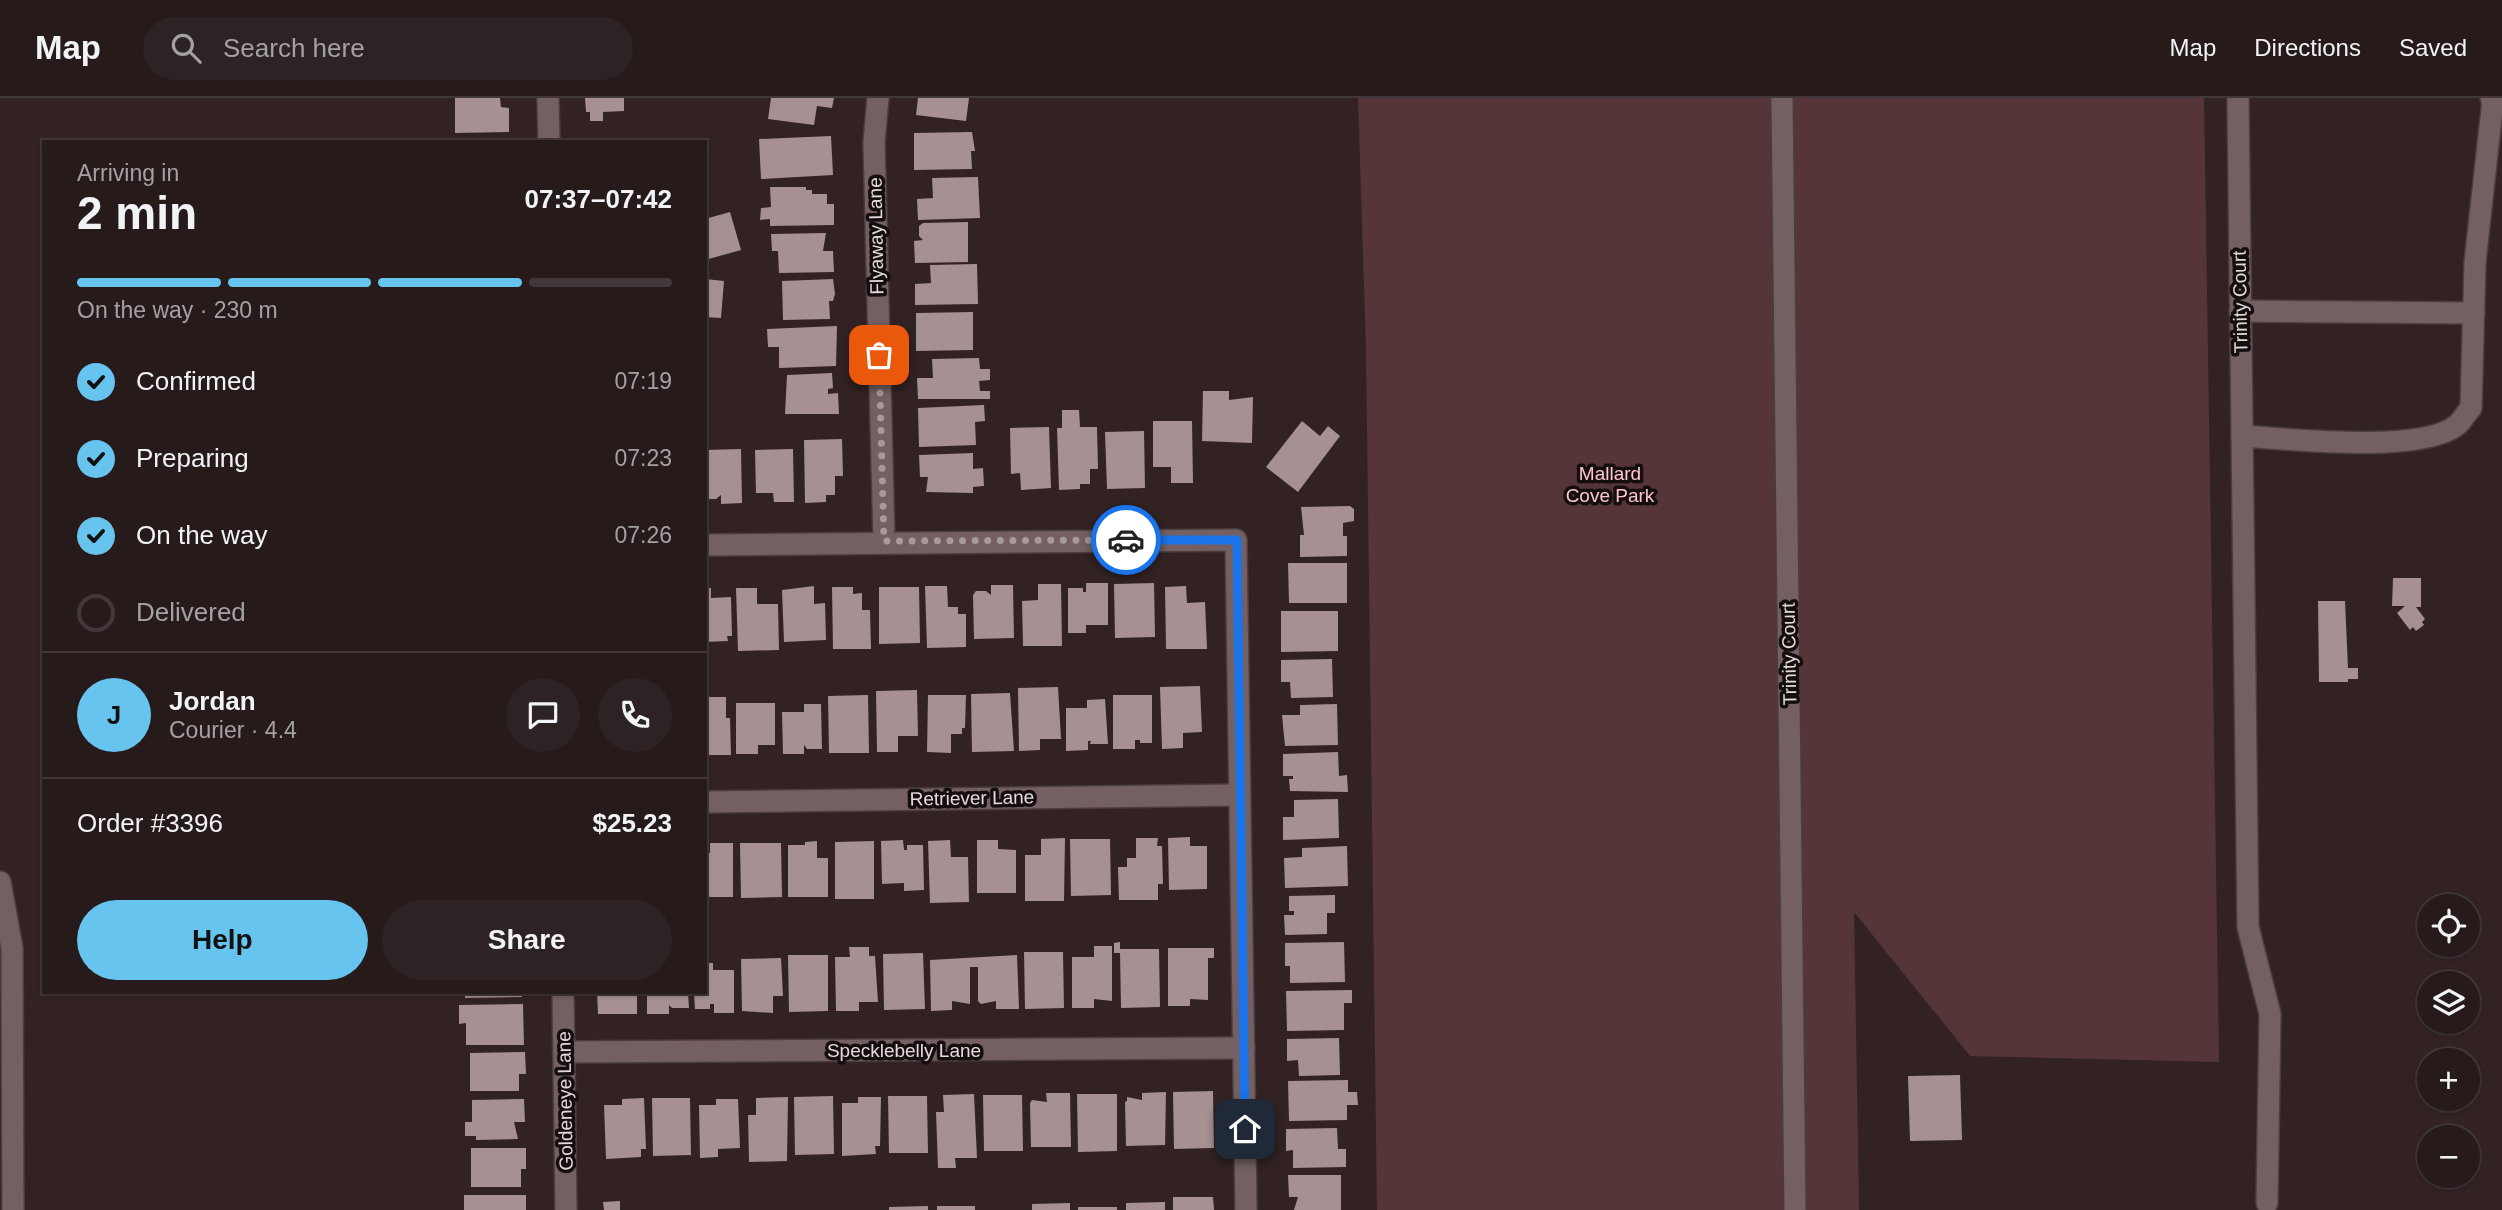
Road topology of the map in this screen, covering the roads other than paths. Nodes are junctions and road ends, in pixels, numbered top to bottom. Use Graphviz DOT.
graph roads {
  1 [pos="548,98"];
  2 [pos="878,98"];
  3 [pos="1782,98"];
  4 [pos="2238,98"];
  5 [pos="2491,98"];
  6 [pos="549,140"];
  7 [pos="2240,311"];
  8 [pos="2474,313"];
  9 [pos="2242,436"];
  10 [pos="884,541"];
  11 [pos="707,545"];
  12 [pos="1239,794"];
  13 [pos="707,802"];
  14 [pos="0,882"];
  15 [pos="563,994"];
  16 [pos="1244,1048"];
  17 [pos="564,1052"];
  18 [pos="2267,1203"];
  19 [pos="13,1210"];
  20 [pos="566,1210"];
  21 [pos="1246,1210"];
  22 [pos="1795,1210"];
  1 -- 6 [label="street"];
  2 -- 10 [label="street, Flyaway Lane"];
  3 -- 22 [label="street, Trinity Court"];
  4 -- 7 [label="street, Trinity Court"];
  5 -- 8 [label="street"];
  7 -- 8 [label="street"];
  7 -- 9 [label="street, Trinity Court"];
  8 -- 9 [label="street"];
  9 -- 18 [label="street, Trinity Court"];
  10 -- 11 [label="street"];
  10 -- 12 [label="street"];
  12 -- 13 [label="street, Retriever Lane"];
  12 -- 16 [label="street"];
  14 -- 19 [label="street"];
  15 -- 17 [label="street, Goldeneye Lane"];
  16 -- 17 [label="street, Specklebelly Lane"];
  16 -- 21 [label="street"];
  17 -- 20 [label="street, Goldeneye Lane"];
}
